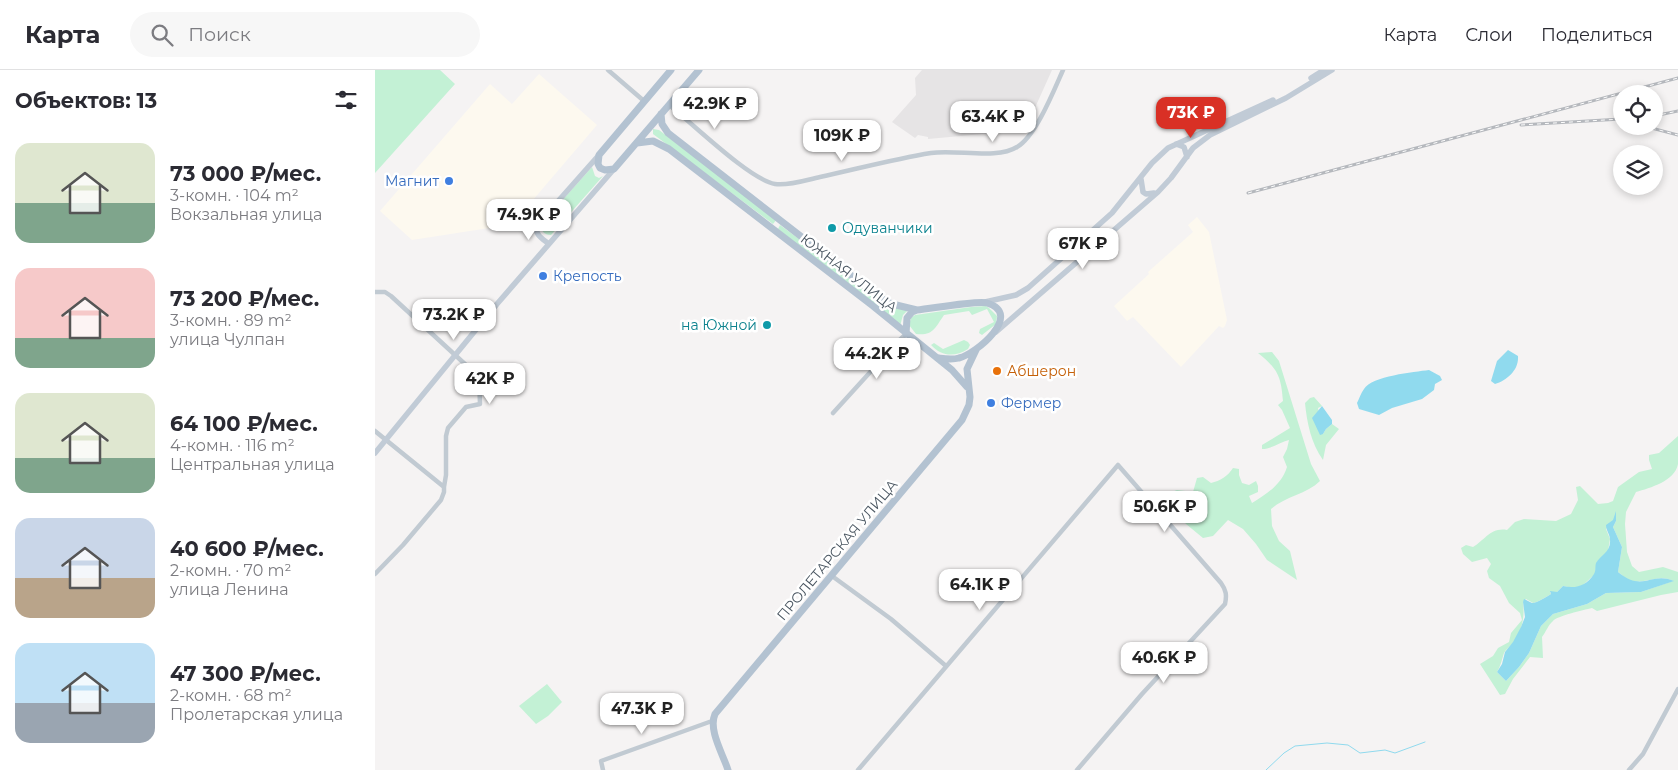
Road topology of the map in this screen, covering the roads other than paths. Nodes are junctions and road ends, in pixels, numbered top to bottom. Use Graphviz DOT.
graph roads {
  1 [pos="608,70"];
  2 [pos="671,70"];
  3 [pos="699,70"];
  4 [pos="1063,70"];
  5 [pos="1324,70"];
  6 [pos="1332,70"];
  7 [pos="644,101"];
  8 [pos="669,105"];
  9 [pos="661,114"];
  10 [pos="637,143"];
  11 [pos="1174,144"];
  12 [pos="599,155"];
  13 [pos="1187,157"];
  14 [pos="614,169"];
  15 [pos="1141,179"];
  16 [pos="1158,192"];
  17 [pos="784,222"];
  18 [pos="777,233"];
  19 [pos="549,244"];
  20 [pos="375,292"];
  21 [pos="985,302"];
  22 [pos="917,310"];
  23 [pos="995,332"];
  24 [pos="906,334"];
  25 [pos="976,350"];
  26 [pos="456,354"];
  27 [pos="938,358"];
  28 [pos="969,390"];
  29 [pos="833,413"];
  30 [pos="375,431"];
  31 [pos="386,441"];
  32 [pos="375,453"];
  33 [pos="444,487"];
  34 [pos="375,574"];
  35 [pos="832,576"];
  36 [pos="946,666"];
  37 [pos="1678,689"];
  38 [pos="712,720"];
  39 [pos="603,770"];
  40 [pos="728,770"];
  41 [pos="858,770"];
  42 [pos="1077,770"];
  43 [pos="1629,770"];
  1 -- 7 [label="street"];
  2 -- 7 [label="main road"];
  3 -- 8 [label="main road"];
  4 -- 8 [label="street"];
  5 -- 11 [label="main road"];
  6 -- 13 [label="main road"];
  7 -- 12 [label="main road"];
  8 -- 9 [label="main road"];
  9 -- 10 [label="main road"];
  9 -- 17 [label="main road, ЮЖНАЯ УЛИЦА"];
  10 -- 14 [label="main road"];
  10 -- 18 [label="main road, ЮЖНАЯ УЛИЦА"];
  11 -- 13 [label="main road"];
  11 -- 15 [label="main road"];
  12 -- 14 [label="main road"];
  12 -- 19 [label="main road"];
  13 -- 16 [label="main road"];
  14 -- 19 [label="main road"];
  15 -- 16 [label="main road"];
  15 -- 21 [label="main road"];
  16 -- 23 [label="main road"];
  17 -- 18 [label="main road"];
  17 -- 22 [label="main road, ЮЖНАЯ УЛИЦА"];
  18 -- 24 [label="main road, ЮЖНАЯ УЛИЦА"];
  19 -- 26 [label="main road"];
  20 -- 26 [label="street"];
  21 -- 22 [label="main road"];
  21 -- 23 [label="main road"];
  22 -- 24 [label="main road"];
  23 -- 25 [label="main road"];
  24 -- 27 [label="main road, ЮЖНАЯ УЛИЦА"];
  24 -- 29 [label="street"];
  25 -- 27 [label="main road"];
  25 -- 28 [label="main road, ПРОЛЕТАРСКАЯ УЛИЦА"];
  26 -- 31 [label="main road"];
  26 -- 33 [label="street"];
  27 -- 28 [label="main road"];
  28 -- 35 [label="main road, ПРОЛЕТАРСКАЯ УЛИЦА"];
  30 -- 31 [label="street"];
  31 -- 32 [label="main road"];
  31 -- 33 [label="street"];
  33 -- 34 [label="street"];
  35 -- 36 [label="street"];
  35 -- 38 [label="main road, ПРОЛЕТАРСКАЯ УЛИЦА"];
  36 -- 41 [label="street"];
  36 -- 42 [label="street"];
  37 -- 43 [label="street"];
  38 -- 39 [label="street"];
  38 -- 40 [label="main road"];
}
